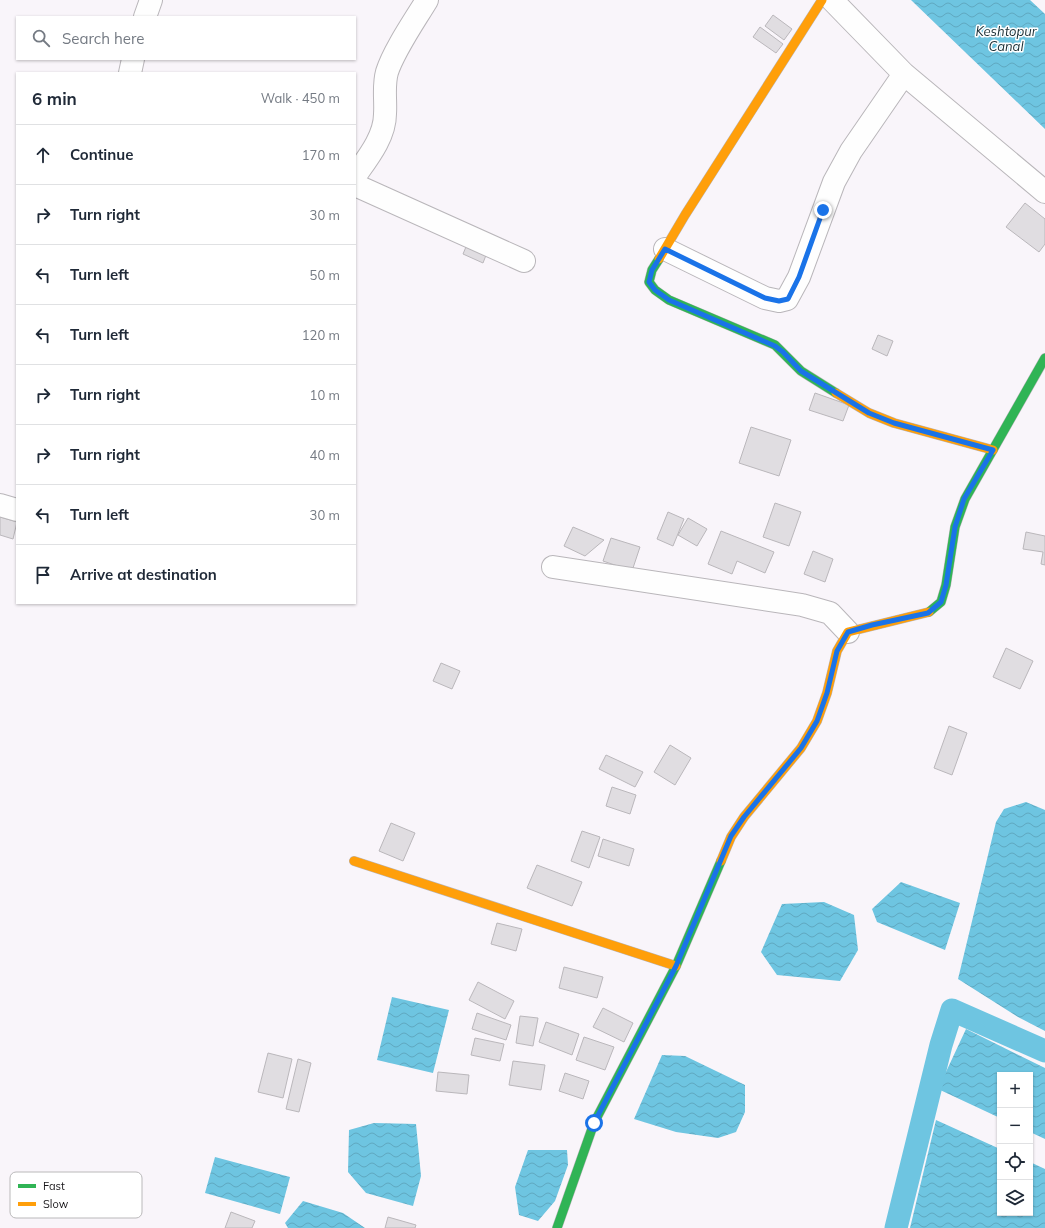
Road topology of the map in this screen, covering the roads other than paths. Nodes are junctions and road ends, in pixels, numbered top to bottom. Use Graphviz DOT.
graph roads {
  1 [pos="151,0"];
  2 [pos="427,0"];
  3 [pos="822,0"];
  4 [pos="832,0"];
  5 [pos="145,16"];
  6 [pos="133,60"];
  7 [pos="130,72"];
  8 [pos="904,74"];
  9 [pos="356,175"];
  10 [pos="356,185"];
  11 [pos="1045,192"];
  12 [pos="665,249"];
  13 [pos="524,260"];
  14 [pos="1045,358"];
  15 [pos="993,450"];
  16 [pos="0,505"];
  17 [pos="16,510"];
  18 [pos="553,567"];
  19 [pos="848,632"];
  20 [pos="354,861"];
  21 [pos="676,966"];
  22 [pos="557,1228"];
  1 -- 5 [label="street"];
  2 -- 9 [label="street"];
  3 -- 12 [label="street"];
  4 -- 8 [label="street"];
  6 -- 7 [label="street"];
  8 -- 11 [label="street"];
  8 -- 12 [label="street"];
  10 -- 13 [label="street"];
  12 -- 15 [label="street"];
  14 -- 15 [label="street"];
  15 -- 19 [label="street"];
  16 -- 17 [label="street"];
  18 -- 19 [label="street"];
  19 -- 21 [label="street"];
  20 -- 21 [label="street"];
  21 -- 22 [label="street"];
}
